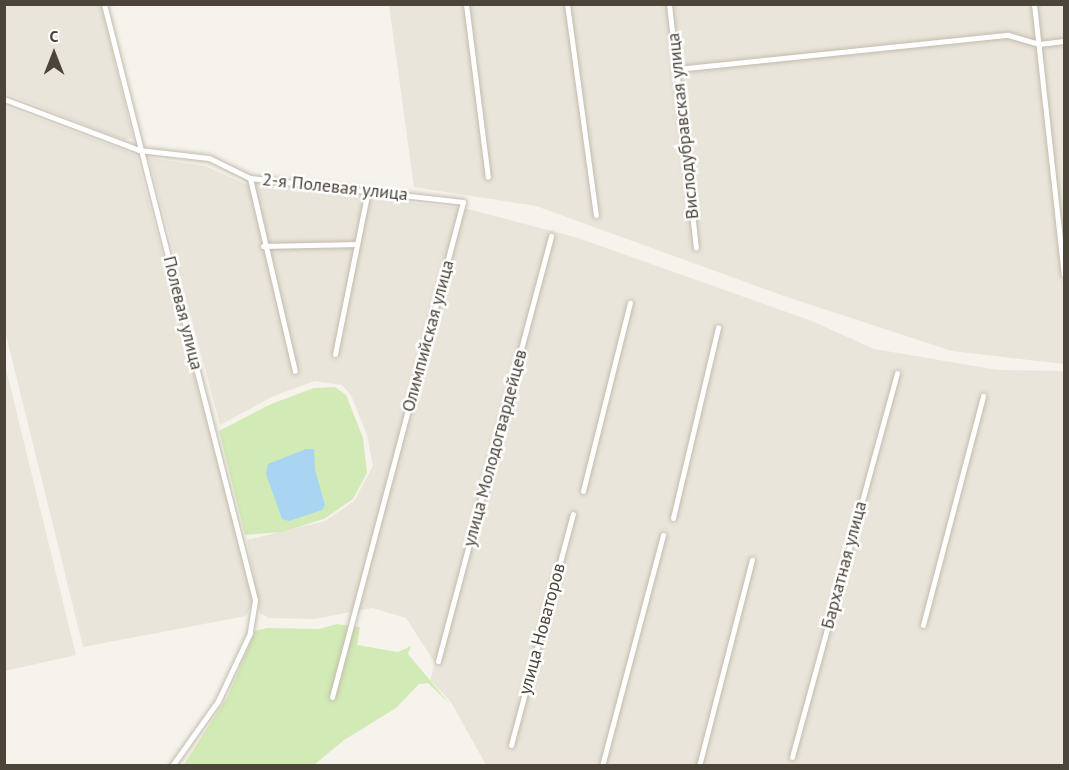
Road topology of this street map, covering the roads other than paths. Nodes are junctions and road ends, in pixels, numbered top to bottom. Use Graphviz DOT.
graph roads {
  1 [pos="104,4"];
  2 [pos="466,4"];
  3 [pos="567,4"];
  4 [pos="669,4"];
  5 [pos="1034,4"];
  6 [pos="1065,41"];
  7 [pos="1039,44"];
  8 [pos="677,69"];
  9 [pos="4,99"];
  10 [pos="139,150"];
  11 [pos="488,177"];
  12 [pos="250,178"];
  13 [pos="368,190"];
  14 [pos="463,202"];
  15 [pos="596,215"];
  16 [pos="551,236"];
  17 [pos="357,244"];
  18 [pos="263,246"];
  19 [pos="696,248"];
  20 [pos="1065,274"];
  21 [pos="630,303"];
  22 [pos="718,327"];
  23 [pos="335,354"];
  24 [pos="295,370"];
  25 [pos="897,373"];
  26 [pos="983,396"];
  27 [pos="583,491"];
  28 [pos="573,514"];
  29 [pos="673,518"];
  30 [pos="663,535"];
  31 [pos="752,560"];
  32 [pos="923,625"];
  33 [pos="438,661"];
  34 [pos="332,697"];
  35 [pos="511,745"];
  36 [pos="792,757"];
  37 [pos="172,765"];
  38 [pos="602,765"];
  39 [pos="699,765"];
  1 -- 10 [label="street, Полевая улица"];
  2 -- 11 [label="street"];
  3 -- 15 [label="street"];
  4 -- 8 [label="street, Вислодубравская улица"];
  5 -- 7 [label="street"];
  6 -- 7 [label="street"];
  7 -- 8 [label="street"];
  7 -- 20 [label="street"];
  8 -- 19 [label="street, Вислодубравская улица"];
  9 -- 10 [label="street, 2-я Полевая улица"];
  10 -- 12 [label="street, 2-я Полевая улица"];
  10 -- 37 [label="street, Полевая улица"];
  12 -- 13 [label="street, 2-я Полевая улица"];
  12 -- 18 [label="street"];
  13 -- 14 [label="street, 2-я Полевая улица"];
  13 -- 17 [label="street"];
  14 -- 34 [label="street, Олимпийская улица"];
  16 -- 33 [label="street, улица Молодогвардейцев"];
  17 -- 18 [label="street"];
  17 -- 23 [label="street"];
  18 -- 24 [label="street"];
  21 -- 27 [label="street"];
  22 -- 29 [label="street"];
  25 -- 36 [label="street, Бархатная улица"];
  26 -- 32 [label="street"];
  28 -- 35 [label="street, улица Новаторов"];
  30 -- 38 [label="street"];
  31 -- 39 [label="street"];
}
